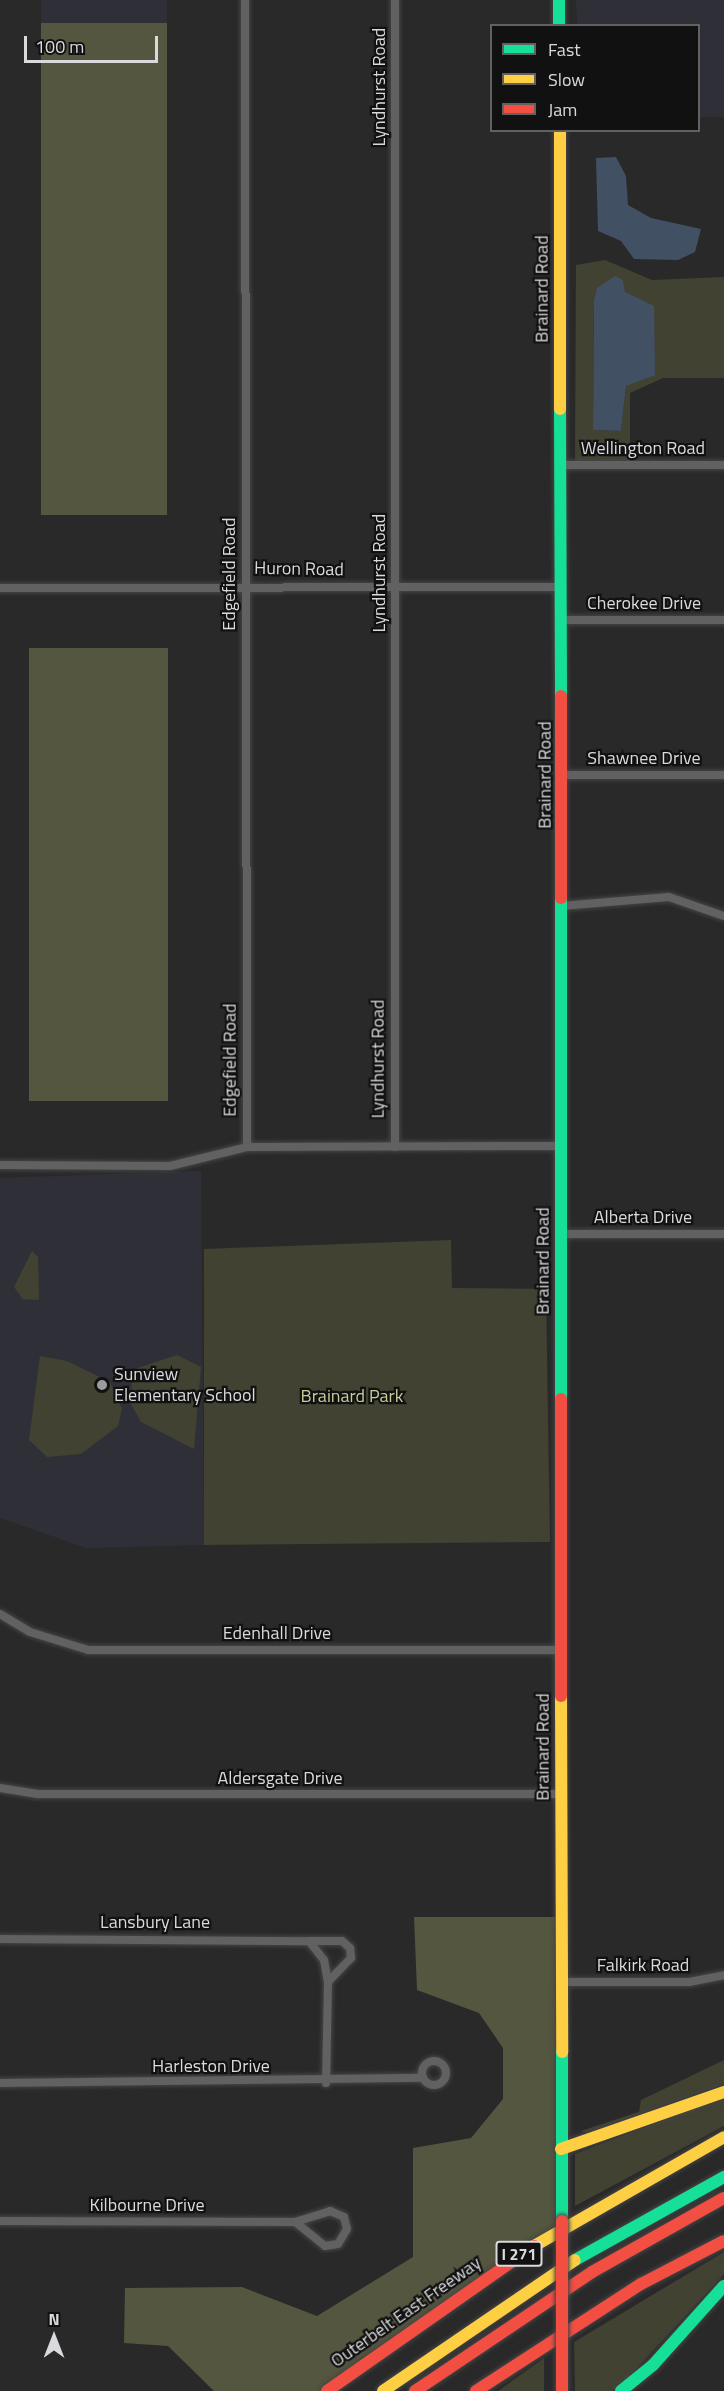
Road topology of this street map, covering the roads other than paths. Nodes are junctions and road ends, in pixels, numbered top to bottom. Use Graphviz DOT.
graph roads {
  1 [pos="245,0"];
  2 [pos="395,0"];
  3 [pos="559,0"];
  4 [pos="559,24"];
  5 [pos="560,132"];
  6 [pos="561,465"];
  7 [pos="724,465"];
  8 [pos="245,585"];
  9 [pos="396,587"];
  10 [pos="0,588"];
  11 [pos="561,588"];
  12 [pos="564,620"];
  13 [pos="724,620"];
  14 [pos="564,775"];
  15 [pos="724,775"];
  16 [pos="561,906"];
  17 [pos="724,916"];
  18 [pos="561,1146"];
  19 [pos="247,1147"];
  20 [pos="395,1147"];
  21 [pos="0,1165"];
  22 [pos="561,1234"];
  23 [pos="724,1234"];
  24 [pos="0,1614"];
  25 [pos="562,1650"];
  26 [pos="0,1788"];
  27 [pos="561,1794"];
  28 [pos="0,1939"];
  29 [pos="321,1945"];
  30 [pos="724,1975"];
  31 [pos="328,1982"];
  32 [pos="561,1982"];
  33 [pos="423,2079"];
  34 [pos="0,2083"];
  35 [pos="326,2083"];
  36 [pos="724,2092"];
  37 [pos="724,2138"];
  38 [pos="561,2150"];
  39 [pos="724,2177"];
  40 [pos="724,2198"];
  41 [pos="0,2221"];
  42 [pos="295,2222"];
  43 [pos="724,2241"];
  44 [pos="724,2286"];
  45 [pos="327,2391"];
  46 [pos="383,2391"];
  47 [pos="415,2391"];
  48 [pos="476,2391"];
  49 [pos="562,2391"];
  50 [pos="621,2391"];
  1 -- 8 [label="street, Edgefield Road"];
  2 -- 9 [label="street, Lyndhurst Road"];
  3 -- 4 [label="main road"];
  5 -- 6 [label="main road, Brainard Road"];
  6 -- 7 [label="street, Wellington Road"];
  6 -- 11 [label="main road, Brainard Road"];
  8 -- 9 [label="street, Huron Road"];
  8 -- 10 [label="street, Huron Road"];
  8 -- 19 [label="street, Edgefield Road"];
  9 -- 11 [label="street, Huron Road"];
  9 -- 20 [label="street, Lyndhurst Road"];
  11 -- 12 [label="main road, Brainard Road"];
  12 -- 13 [label="street, Cherokee Drive"];
  12 -- 14 [label="main road, Brainard Road"];
  14 -- 15 [label="street, Shawnee Drive"];
  14 -- 16 [label="main road, Brainard Road"];
  16 -- 17 [label="street"];
  16 -- 18 [label="main road, Brainard Road"];
  18 -- 20 [label="street"];
  18 -- 22 [label="main road, Brainard Road"];
  19 -- 20 [label="street"];
  19 -- 21 [label="street"];
  22 -- 23 [label="street, Alberta Drive"];
  22 -- 25 [label="main road, Brainard Road"];
  24 -- 25 [label="street, Edenhall Drive"];
  25 -- 27 [label="main road, Brainard Road"];
  26 -- 27 [label="street, Aldersgate Drive"];
  27 -- 32 [label="main road, Brainard Road"];
  28 -- 29 [label="street, Lansbury Lane"];
  29 -- 31 [label="street"];
  29 -- 31 [label="street, Lansbury Lane"];
  30 -- 32 [label="street, Falkirk Road"];
  31 -- 35 [label="street"];
  32 -- 38 [label="main road, Brainard Road"];
  33 -- 35 [label="street, Harleston Drive"];
  34 -- 35 [label="street, Harleston Drive"];
  36 -- 38 [label="main road"];
  37 -- 45 [label="main road, Outerbelt East Freeway / I 271"];
  38 -- 49 [label="main road, Brainard Road, bridge"];
  39 -- 46 [label="main road"];
  40 -- 47 [label="main road"];
  41 -- 42 [label="street, Kilbourne Drive"];
  42 -- 42 [label="street, Kilbourne Drive"];
  43 -- 48 [label="main road"];
  44 -- 50 [label="main road"];
}
